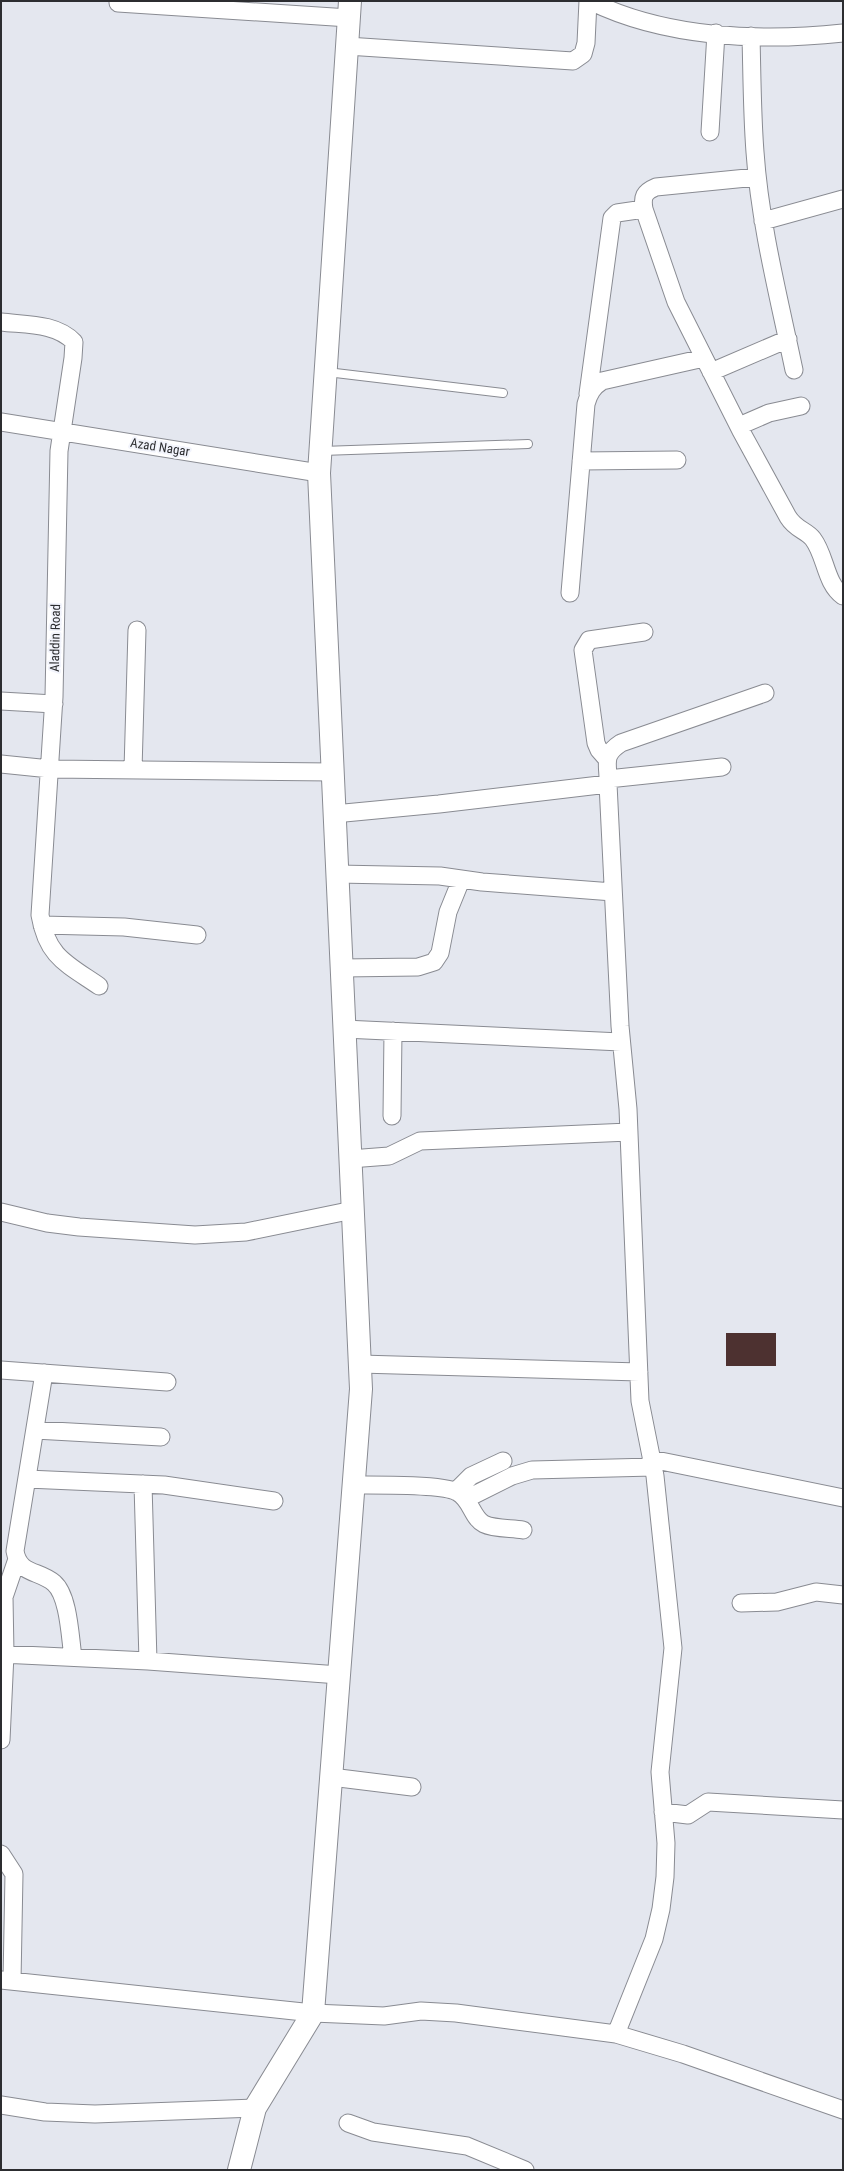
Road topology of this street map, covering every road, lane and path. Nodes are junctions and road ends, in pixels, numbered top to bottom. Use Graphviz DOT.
graph roads {
  1 [pos="589,1"];
  2 [pos="118,3"];
  3 [pos="349,10"];
  4 [pos="716,33"];
  5 [pos="843,33"];
  6 [pos="751,36"];
  7 [pos="347,46"];
  8 [pos="710,132"];
  9 [pos="757,177"];
  10 [pos="843,199"];
  11 [pos="644,210"];
  12 [pos="763,221"];
  13 [pos="1,322"];
  14 [pos="788,339"];
  15 [pos="708,365"];
  16 [pos="794,370"];
  17 [pos="326,372"];
  18 [pos="503,393"];
  19 [pos="588,394"];
  20 [pos="801,406"];
  21 [pos="1,422"];
  22 [pos="739,426"];
  23 [pos="62,431"];
  24 [pos="528,444"];
  25 [pos="321,451"];
  26 [pos="677,460"];
  27 [pos="581,461"];
  28 [pos="319,473"];
  29 [pos="570,593"];
  30 [pos="843,596"];
  31 [pos="137,630"];
  32 [pos="644,632"];
  33 [pos="765,693"];
  34 [pos="1,701"];
  35 [pos="54,704"];
  36 [pos="606,758"];
  37 [pos="1,764"];
  38 [pos="722,767"];
  39 [pos="50,769"];
  40 [pos="133,770"];
  41 [pos="333,772"];
  42 [pos="608,781"];
  43 [pos="334,814"];
  44 [pos="337,874"];
  45 [pos="460,880"];
  46 [pos="613,892"];
  47 [pos="42,925"];
  48 [pos="197,935"];
  49 [pos="342,968"];
  50 [pos="99,986"];
  51 [pos="344,1029"];
  52 [pos="393,1031"];
  53 [pos="621,1042"];
  54 [pos="392,1116"];
  55 [pos="629,1132"];
  56 [pos="350,1159"];
  57 [pos="353,1210"];
  58 [pos="1,1212"];
  59 [pos="360,1364"];
  60 [pos="1,1370"];
  61 [pos="639,1372"];
  62 [pos="44,1373"];
  63 [pos="167,1382"];
  64 [pos="35,1430"];
  65 [pos="161,1437"];
  66 [pos="503,1461"];
  67 [pos="652,1463"];
  68 [pos="27,1479"];
  69 [pos="143,1484"];
  70 [pos="353,1485"];
  71 [pos="461,1495"];
  72 [pos="843,1498"];
  73 [pos="274,1501"];
  74 [pos="523,1530"];
  75 [pos="16,1559"];
  76 [pos="843,1595"];
  77 [pos="741,1603"];
  78 [pos="3,1654"];
  79 [pos="73,1657"];
  80 [pos="148,1661"];
  81 [pos="339,1675"];
  82 [pos="1,1740"];
  83 [pos="331,1777"];
  84 [pos="412,1787"];
  85 [pos="843,1810"];
  86 [pos="663,1812"];
  87 [pos="1,1854"];
  88 [pos="7,1980"];
  89 [pos="313,2014"];
  90 [pos="616,2034"];
  91 [pos="1,2105"];
  92 [pos="255,2108"];
  93 [pos="843,2110"];
  94 [pos="348,2123"];
  95 [pos="239,2170"];
  96 [pos="525,2170"];
  1 -- 4 [label="street"];
  1 -- 7 [label="street"];
  2 -- 3 [label="street"];
  3 -- 7 [label="street"];
  4 -- 6 [label="street"];
  4 -- 8 [label="street"];
  5 -- 6 [label="street"];
  6 -- 9 [label="street"];
  7 -- 17 [label="street"];
  9 -- 11 [label="street"];
  9 -- 12 [label="street"];
  10 -- 12 [label="street"];
  11 -- 15 [label="street"];
  11 -- 19 [label="street"];
  12 -- 14 [label="street"];
  13 -- 23 [label="street, Aladdin Road"];
  14 -- 15 [label="street"];
  14 -- 16 [label="street"];
  15 -- 19 [label="street"];
  15 -- 22 [label="street"];
  17 -- 18 [label="lane"];
  17 -- 25 [label="street"];
  19 -- 27 [label="street"];
  20 -- 22 [label="street"];
  21 -- 23 [label="street, Azad Nagar"];
  22 -- 30 [label="street"];
  23 -- 28 [label="street, Azad Nagar"];
  23 -- 35 [label="street, Aladdin Road"];
  24 -- 25 [label="lane"];
  25 -- 28 [label="street"];
  26 -- 27 [label="street"];
  27 -- 29 [label="street"];
  28 -- 41 [label="street"];
  31 -- 40 [label="street"];
  32 -- 36 [label="street"];
  33 -- 36 [label="street"];
  34 -- 35 [label="street"];
  35 -- 39 [label="street, Aladdin Road"];
  36 -- 42 [label="street"];
  37 -- 39 [label="street"];
  38 -- 42 [label="street"];
  39 -- 40 [label="street"];
  39 -- 47 [label="street, Aladdin Road"];
  40 -- 41 [label="street"];
  41 -- 43 [label="street"];
  42 -- 43 [label="street"];
  42 -- 46 [label="street"];
  43 -- 44 [label="street"];
  44 -- 45 [label="street"];
  44 -- 49 [label="street"];
  45 -- 46 [label="street"];
  45 -- 49 [label="street"];
  46 -- 53 [label="street"];
  47 -- 48 [label="street"];
  47 -- 50 [label="street, Aladdin Road"];
  49 -- 51 [label="street"];
  51 -- 52 [label="street"];
  51 -- 56 [label="street"];
  52 -- 53 [label="street"];
  52 -- 54 [label="street"];
  53 -- 55 [label="street"];
  55 -- 56 [label="street"];
  55 -- 61 [label="street"];
  56 -- 57 [label="street"];
  57 -- 58 [label="street"];
  57 -- 59 [label="street"];
  59 -- 61 [label="street"];
  59 -- 70 [label="street"];
  60 -- 62 [label="street"];
  61 -- 67 [label="street"];
  62 -- 63 [label="street"];
  62 -- 64 [label="street"];
  64 -- 65 [label="street"];
  64 -- 68 [label="street"];
  66 -- 71 [label="street"];
  67 -- 71 [label="street"];
  67 -- 72 [label="street"];
  67 -- 86 [label="street"];
  68 -- 69 [label="street"];
  68 -- 75 [label="street"];
  69 -- 73 [label="street"];
  69 -- 80 [label="street"];
  70 -- 71 [label="street"];
  70 -- 81 [label="street"];
  71 -- 74 [label="street"];
  75 -- 78 [label="street"];
  75 -- 79 [label="street"];
  76 -- 77 [label="street"];
  78 -- 79 [label="street"];
  78 -- 82 [label="street"];
  79 -- 80 [label="street"];
  80 -- 81 [label="street"];
  81 -- 83 [label="street"];
  83 -- 84 [label="street"];
  83 -- 89 [label="street"];
  85 -- 86 [label="street"];
  86 -- 90 [label="street"];
  87 -- 88 [label="street"];
  88 -- 89 [label="street"];
  89 -- 90 [label="street"];
  89 -- 92 [label="street"];
  90 -- 93 [label="street"];
  91 -- 92 [label="street"];
  92 -- 95 [label="street"];
  94 -- 96 [label="street"];
}
